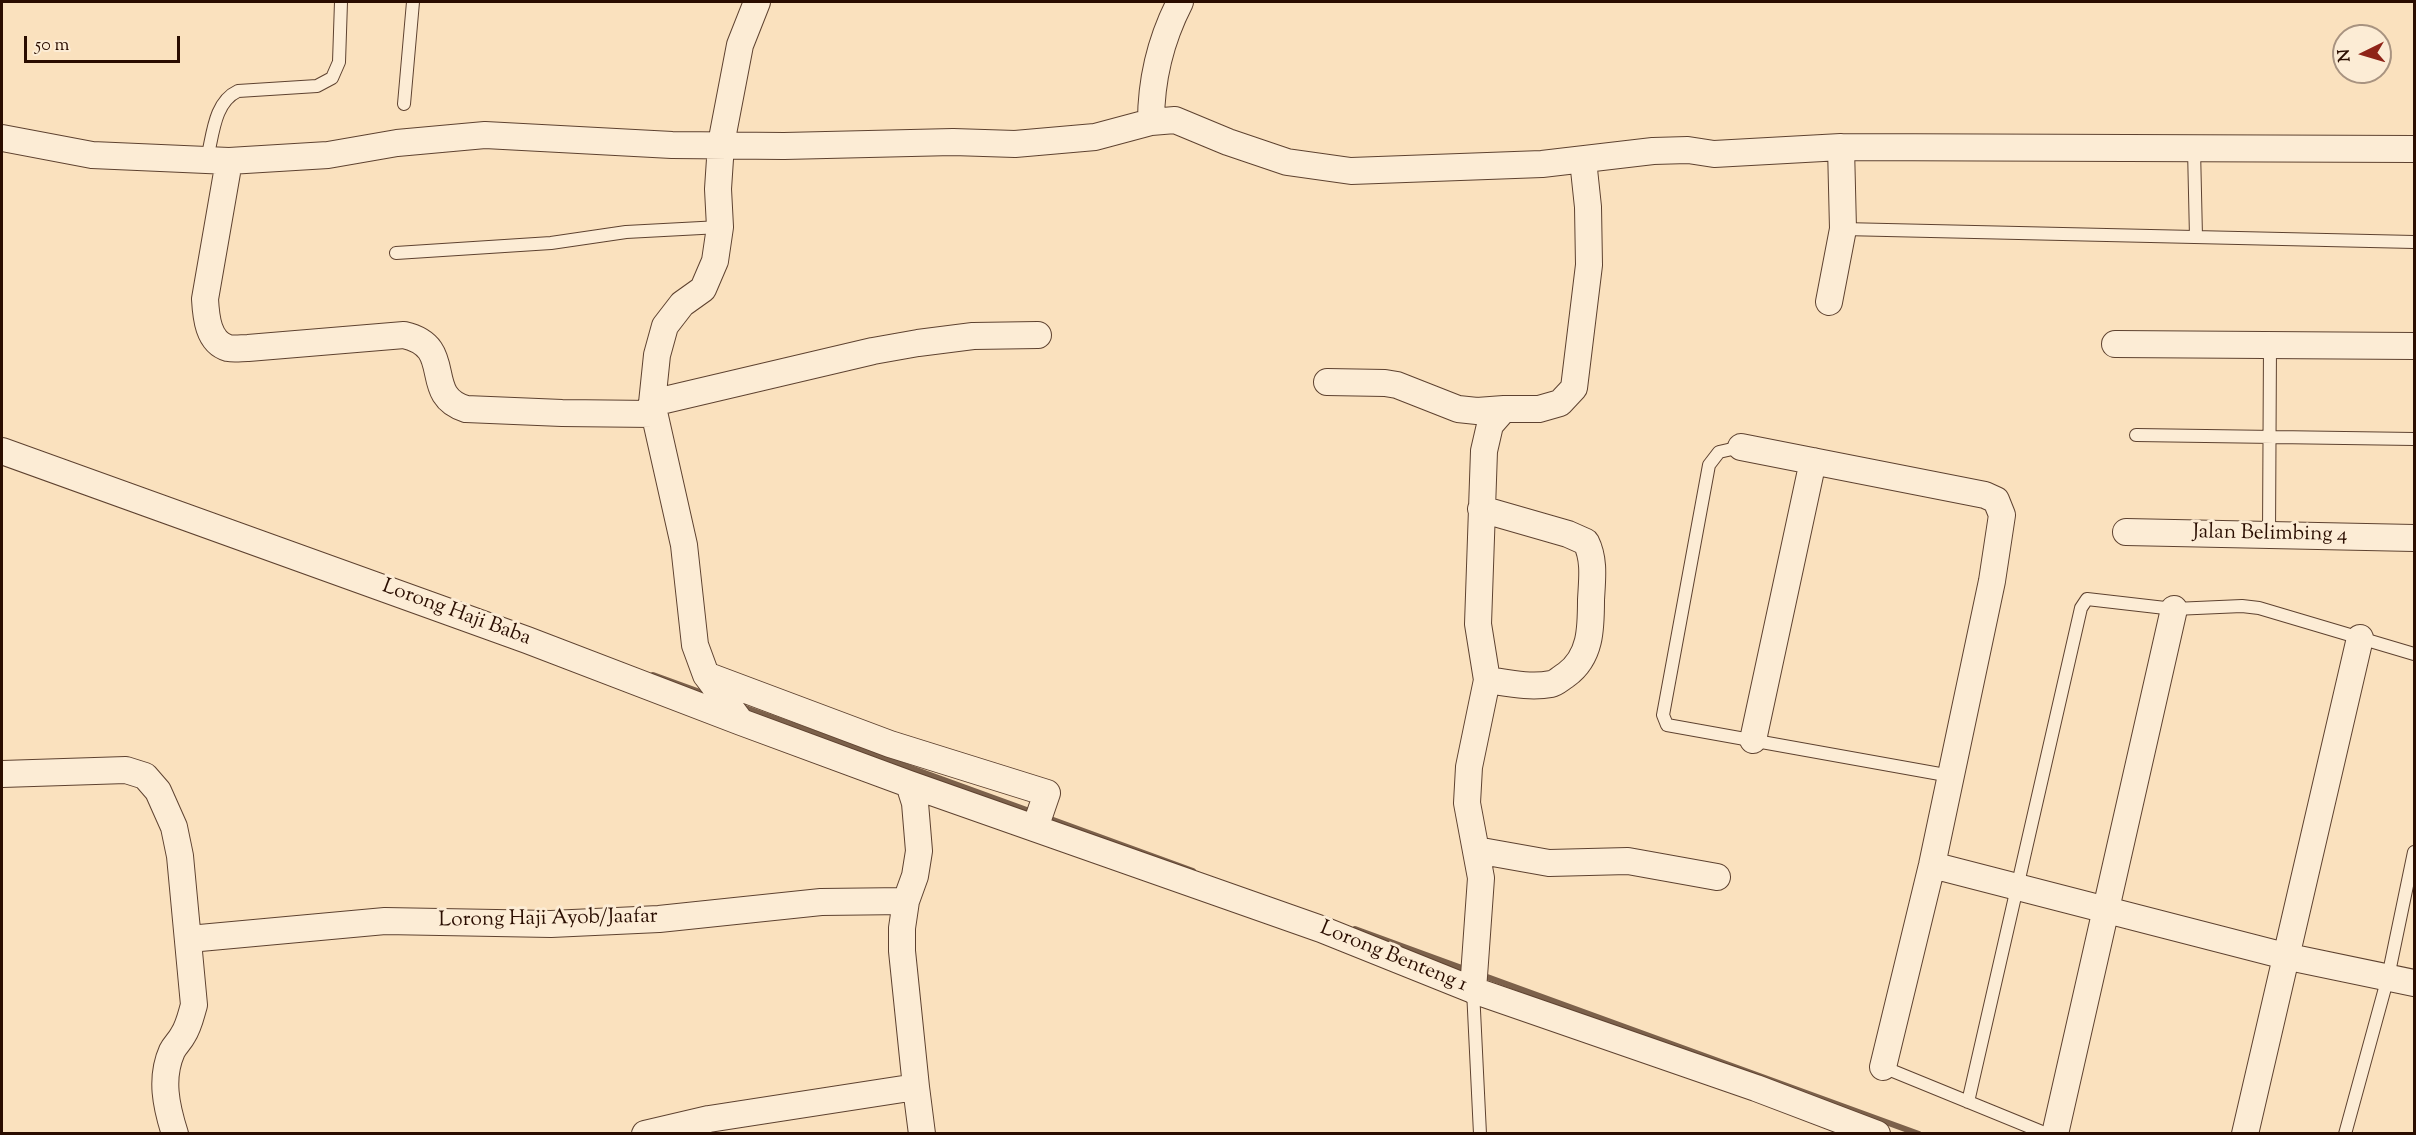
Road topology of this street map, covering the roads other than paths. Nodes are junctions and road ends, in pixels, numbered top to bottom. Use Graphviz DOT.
graph roads {
  1 [pos="341,2"];
  2 [pos="413,2"];
  3 [pos="757,2"];
  4 [pos="1180,2"];
  5 [pos="404,104"];
  6 [pos="1151,122"];
  7 [pos="2,138"];
  8 [pos="722,144"];
  9 [pos="1841,147"];
  10 [pos="2194,148"];
  11 [pos="2415,150"];
  12 [pos="218,160"];
  13 [pos="1583,160"];
  14 [pos="720,228"];
  15 [pos="1843,229"];
  16 [pos="2196,237"];
  17 [pos="2415,242"];
  18 [pos="396,253"];
  19 [pos="1829,302"];
  20 [pos="1038,336"];
  21 [pos="2115,344"];
  22 [pos="2270,345"];
  23 [pos="2415,346"];
  24 [pos="1327,382"];
  25 [pos="653,409"];
  26 [pos="1504,409"];
  27 [pos="2136,435"];
  28 [pos="2270,437"];
  29 [pos="2415,439"];
  30 [pos="1741,447"];
  31 [pos="2,451"];
  32 [pos="1813,461"];
  33 [pos="1481,509"];
  34 [pos="2126,532"];
  35 [pos="2269,534"];
  36 [pos="2415,538"];
  37 [pos="2174,609"];
  38 [pos="2360,639"];
  39 [pos="2415,654"];
  40 [pos="709,679"];
  41 [pos="1487,680"];
  42 [pos="736,716"];
  43 [pos="1754,740"];
  44 [pos="2,774"];
  45 [pos="1951,776"];
  46 [pos="909,784"];
  47 [pos="1038,819"];
  48 [pos="1476,850"];
  49 [pos="2415,852"];
  50 [pos="1932,865"];
  51 [pos="1717,876"];
  52 [pos="2018,887"];
  53 [pos="906,901"];
  54 [pos="2105,910"];
  55 [pos="189,939"];
  56 [pos="2286,956"];
  57 [pos="2388,977"];
  58 [pos="2415,983"];
  59 [pos="1474,984"];
  60 [pos="1883,1067"];
  61 [pos="916,1087"];
  62 [pos="1968,1102"];
  63 [pos="175,1134"];
  64 [pos="645,1134"];
  65 [pos="922,1134"];
  66 [pos="1480,1134"];
  67 [pos="1877,1134"];
  68 [pos="2047,1134"];
  69 [pos="2055,1134"];
  70 [pos="2245,1134"];
  71 [pos="2345,1134"];
  1 -- 12 [label="lane"];
  2 -- 5 [label="lane"];
  3 -- 8 [label="street"];
  4 -- 6 [label="street"];
  6 -- 8 [label="street"];
  6 -- 13 [label="street"];
  7 -- 12 [label="street"];
  8 -- 12 [label="street"];
  8 -- 14 [label="street"];
  9 -- 10 [label="street"];
  9 -- 13 [label="street"];
  9 -- 15 [label="street"];
  10 -- 11 [label="street"];
  10 -- 16 [label="lane"];
  12 -- 25 [label="street"];
  13 -- 26 [label="street"];
  14 -- 18 [label="lane"];
  14 -- 25 [label="street"];
  15 -- 16 [label="lane"];
  15 -- 19 [label="street"];
  16 -- 17 [label="lane"];
  20 -- 25 [label="street"];
  21 -- 22 [label="street"];
  22 -- 23 [label="street"];
  22 -- 28 [label="lane"];
  24 -- 26 [label="street"];
  25 -- 40 [label="street"];
  26 -- 33 [label="street"];
  27 -- 28 [label="lane"];
  28 -- 29 [label="lane"];
  28 -- 35 [label="lane"];
  30 -- 32 [label="street"];
  30 -- 43 [label="lane"];
  31 -- 42 [label="street, Lorong Haji Baba"];
  32 -- 43 [label="street"];
  32 -- 45 [label="street"];
  33 -- 41 [label="street"];
  33 -- 41 [label="street"];
  34 -- 35 [label="street, Jalan Belimbing 4"];
  35 -- 36 [label="street, Jalan Belimbing 4"];
  37 -- 38 [label="lane"];
  37 -- 52 [label="lane"];
  37 -- 54 [label="street"];
  38 -- 39 [label="lane"];
  38 -- 56 [label="street"];
  40 -- 42 [label="street"];
  40 -- 47 [label="street"];
  41 -- 48 [label="street"];
  42 -- 46 [label="street, Lorong Haji Baba"];
  43 -- 45 [label="lane"];
  44 -- 55 [label="street"];
  45 -- 50 [label="street"];
  46 -- 47 [label="street, Lorong Benteng 1"];
  46 -- 53 [label="street"];
  47 -- 59 [label="street, Lorong Benteng 1"];
  48 -- 51 [label="street"];
  48 -- 59 [label="street"];
  49 -- 57 [label="lane"];
  50 -- 52 [label="street"];
  50 -- 60 [label="street"];
  52 -- 54 [label="street"];
  52 -- 62 [label="lane"];
  53 -- 55 [label="street, Lorong Haji Ayob/Jaafar"];
  53 -- 61 [label="street"];
  54 -- 56 [label="street"];
  54 -- 69 [label="street"];
  55 -- 63 [label="street"];
  56 -- 57 [label="street"];
  56 -- 70 [label="street"];
  57 -- 58 [label="street"];
  57 -- 71 [label="lane"];
  59 -- 66 [label="lane"];
  59 -- 67 [label="street, Lorong Benteng 1"];
  60 -- 62 [label="lane"];
  61 -- 64 [label="street"];
  61 -- 65 [label="street"];
  62 -- 68 [label="lane"];
}
